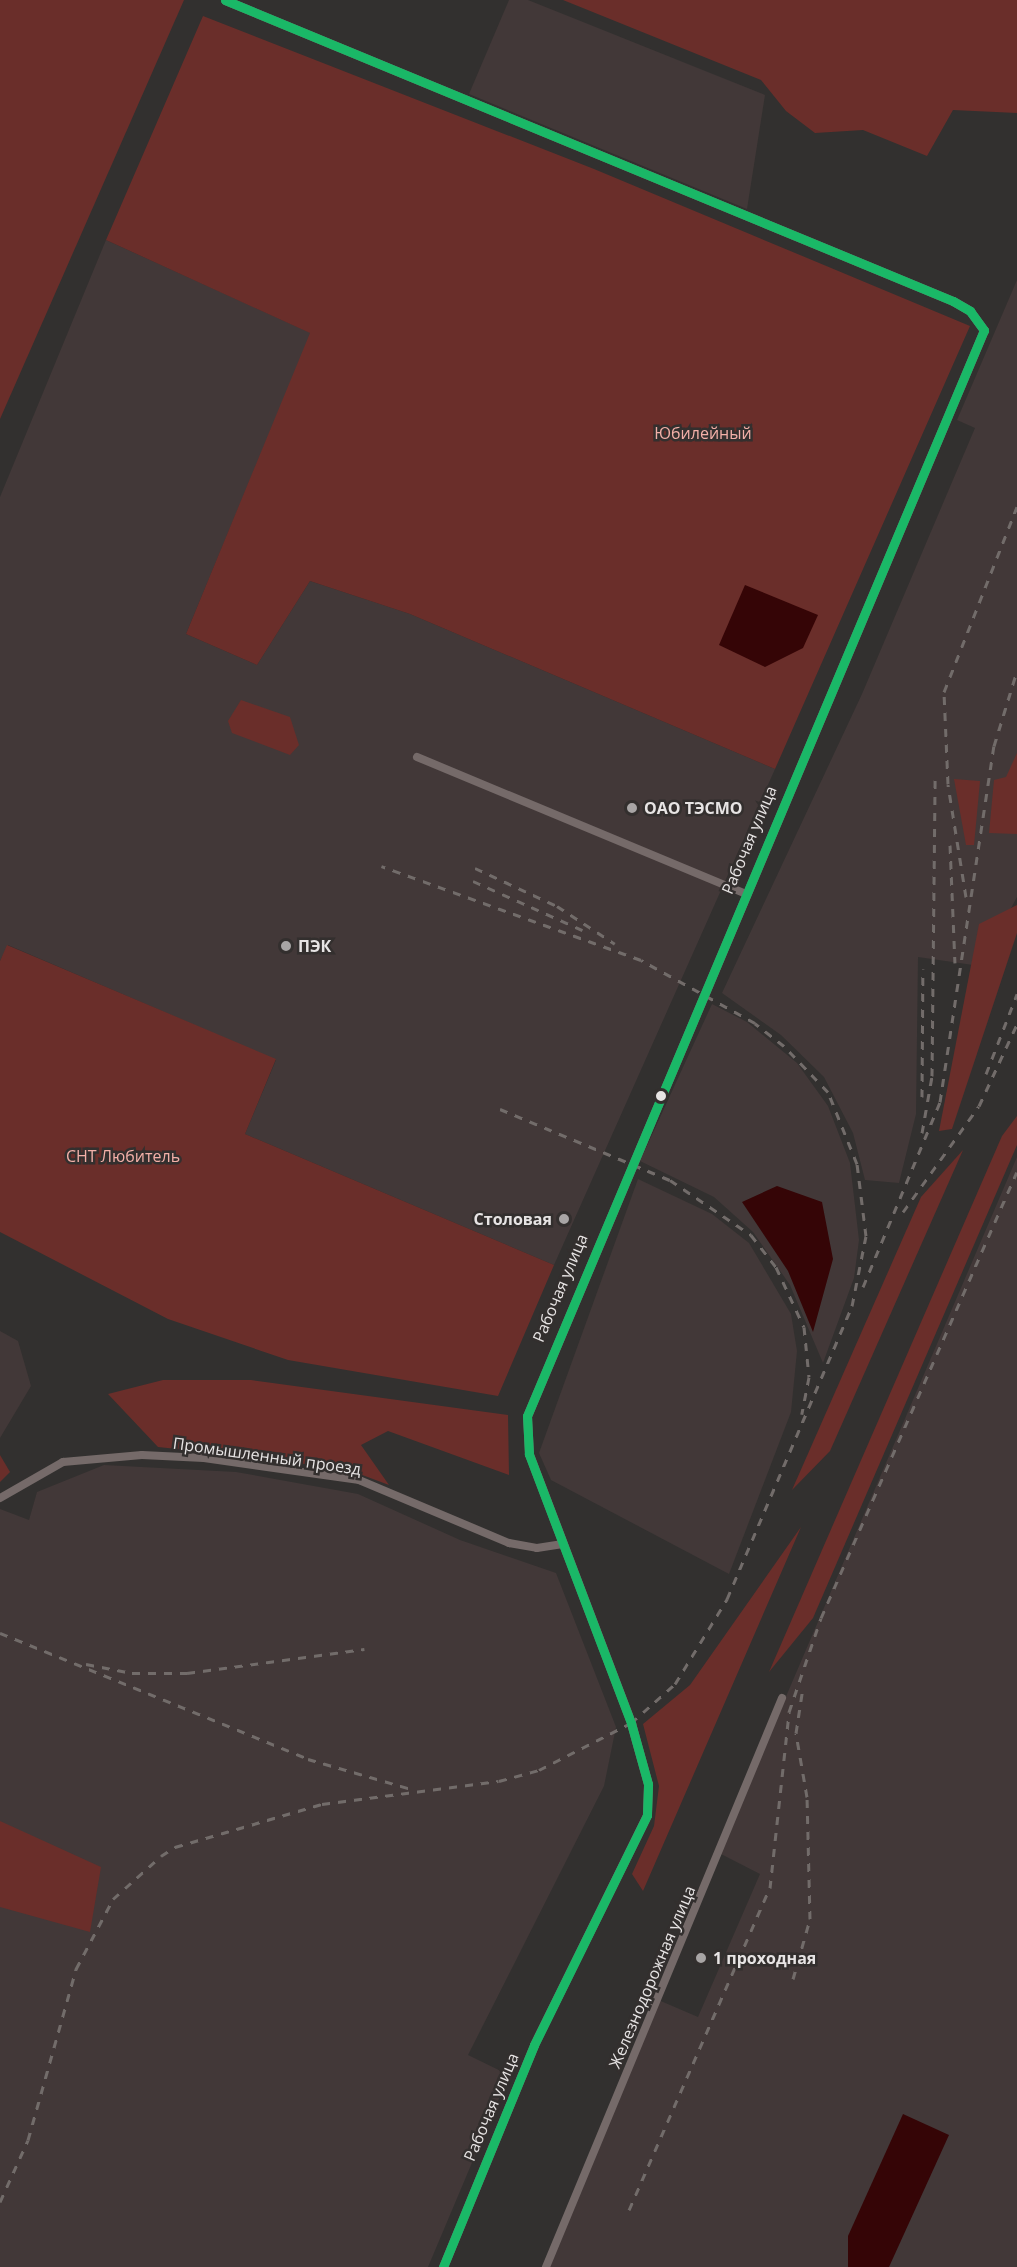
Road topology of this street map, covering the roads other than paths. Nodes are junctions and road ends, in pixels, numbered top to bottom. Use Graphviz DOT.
graph roads {
  1 [pos="225,0"];
  2 [pos="417,757"];
  3 [pos="743,893"];
  4 [pos="0,1498"];
  5 [pos="563,1544"];
  6 [pos="783,1698"];
  7 [pos="443,2267"];
  8 [pos="546,2267"];
  1 -- 3 [label="street, Рабочая улица"];
  2 -- 3 [label="street"];
  3 -- 5 [label="street, Рабочая улица"];
  4 -- 5 [label="street, Промышленный проезд"];
  5 -- 7 [label="street, Рабочая улица"];
  6 -- 8 [label="street, Железнодорожная улица"];
}
